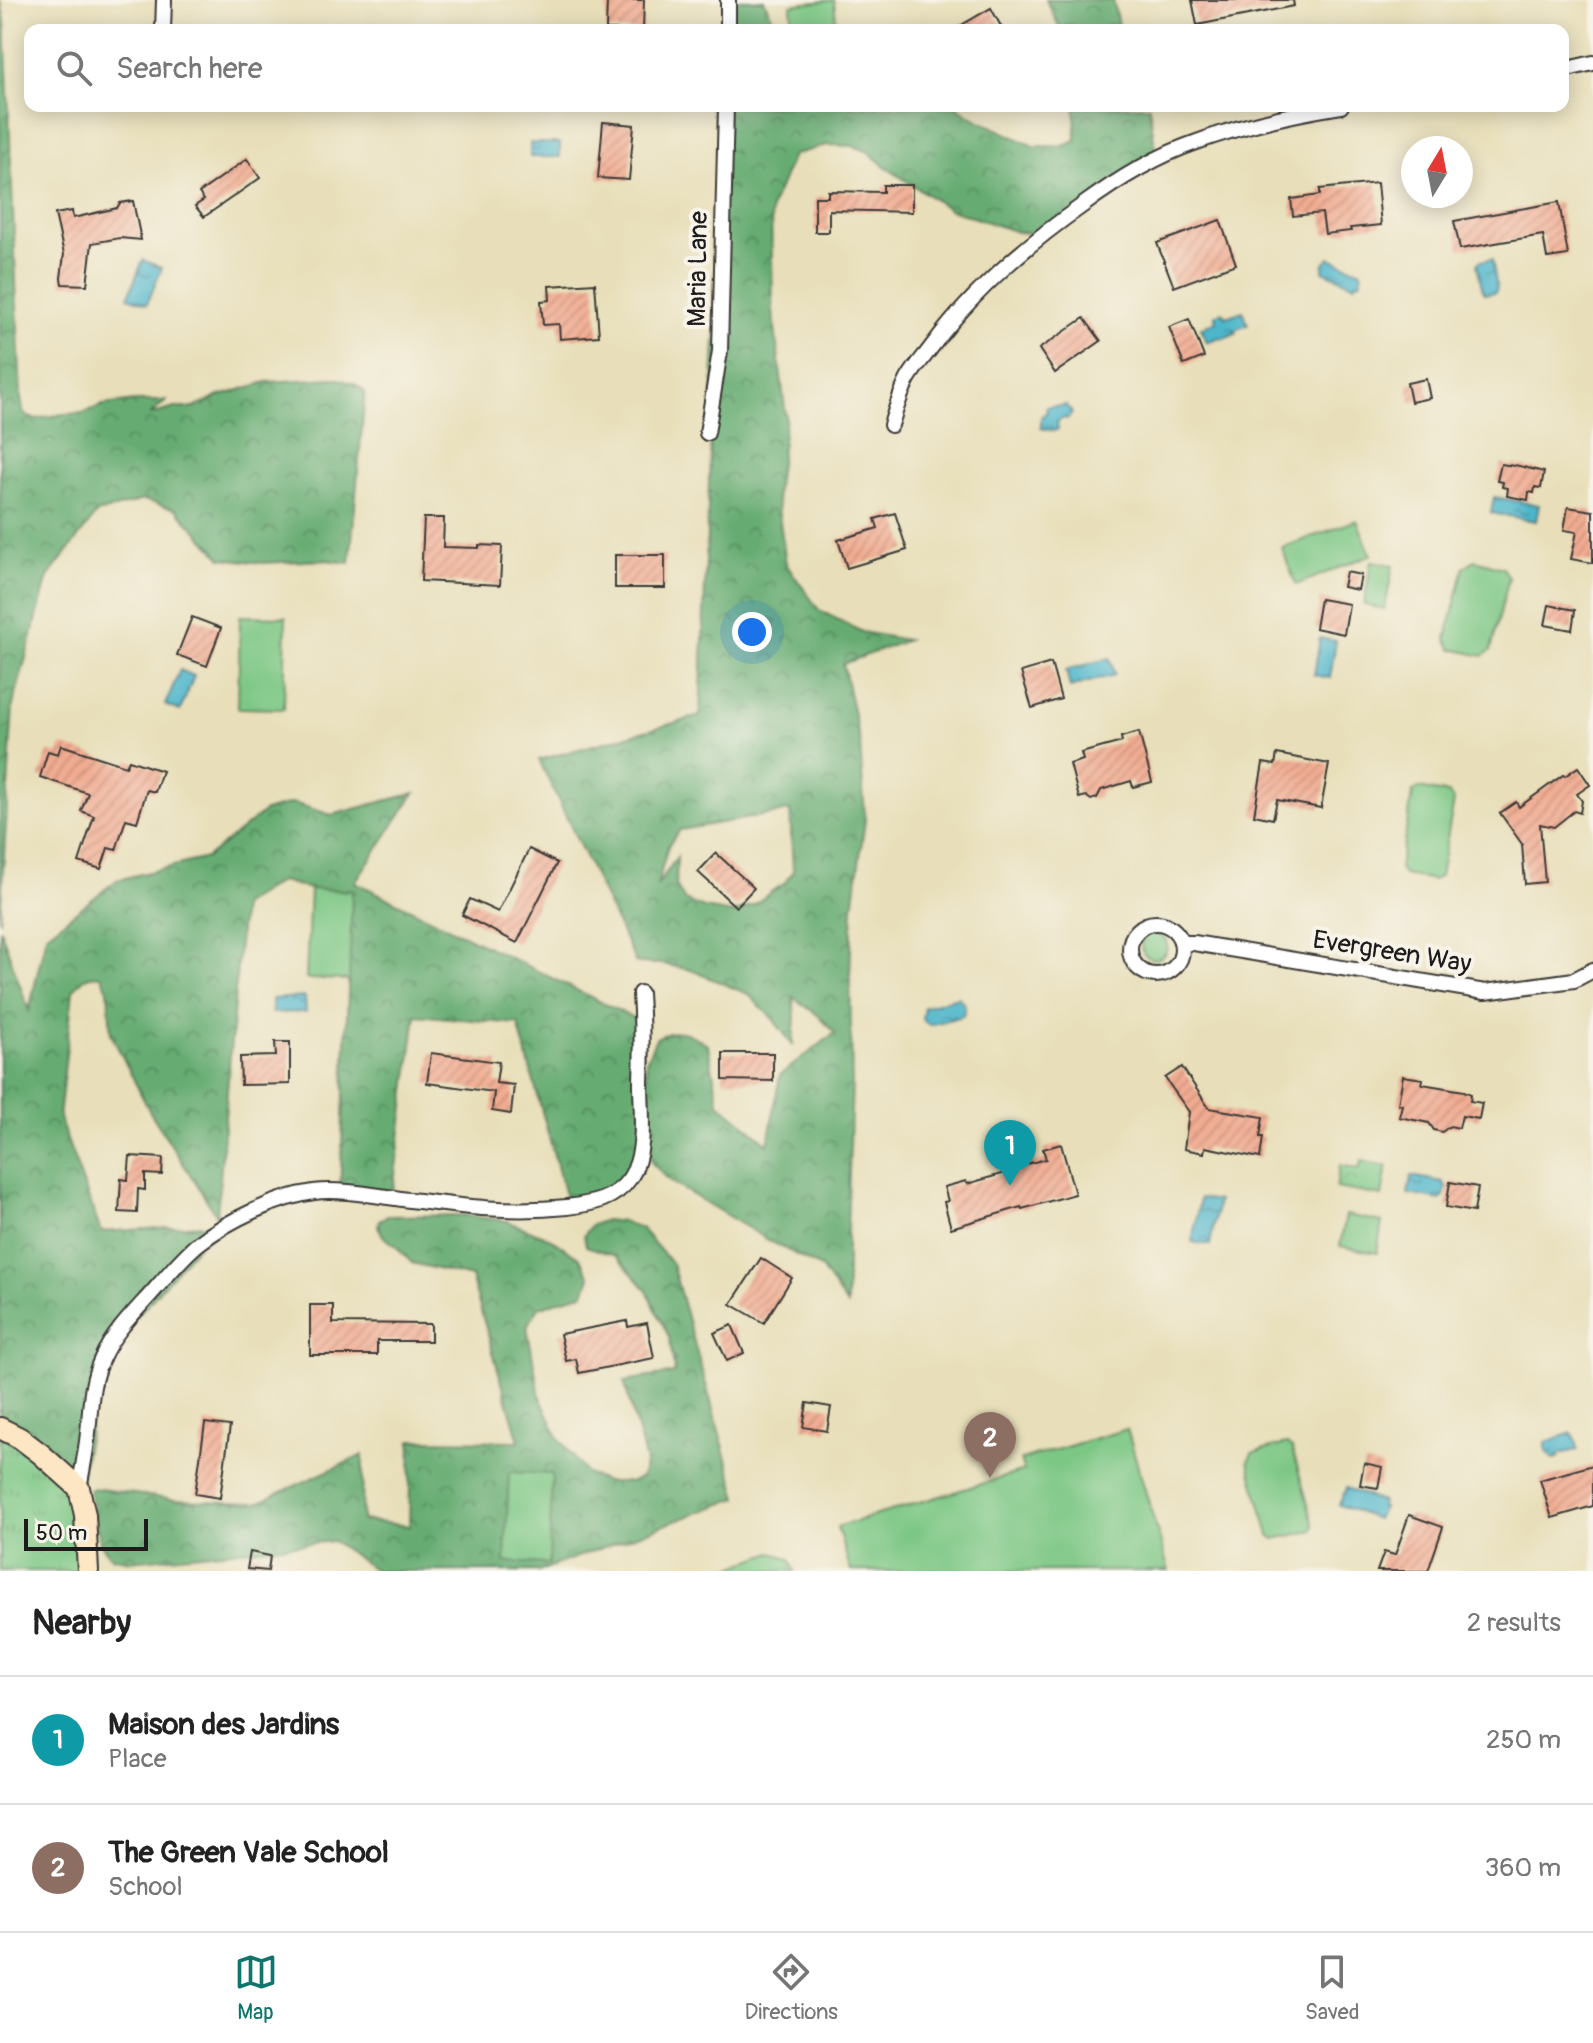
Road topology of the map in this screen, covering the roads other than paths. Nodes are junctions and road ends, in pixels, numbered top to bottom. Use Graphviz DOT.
graph roads {
  1 [pos="164,0"];
  2 [pos="728,0"];
  3 [pos="163,24"];
  4 [pos="728,24"];
  5 [pos="1593,63"];
  6 [pos="1569,69"];
  7 [pos="726,112"];
  8 [pos="1309,112"];
  9 [pos="891,425"];
  10 [pos="707,433"];
  11 [pos="1182,943"];
  12 [pos="1593,970"];
  13 [pos="640,993"];
  14 [pos="0,1428"];
  15 [pos="79,1488"];
  16 [pos="88,1571"];
  1 -- 3 [label="street"];
  2 -- 4 [label="street"];
  5 -- 6 [label="street"];
  7 -- 10 [label="street, Maria Lane"];
  8 -- 9 [label="street"];
  11 -- 12 [label="street, Evergreen Way"];
  13 -- 15 [label="street"];
  14 -- 15 [label="street"];
  15 -- 16 [label="street"];
}
